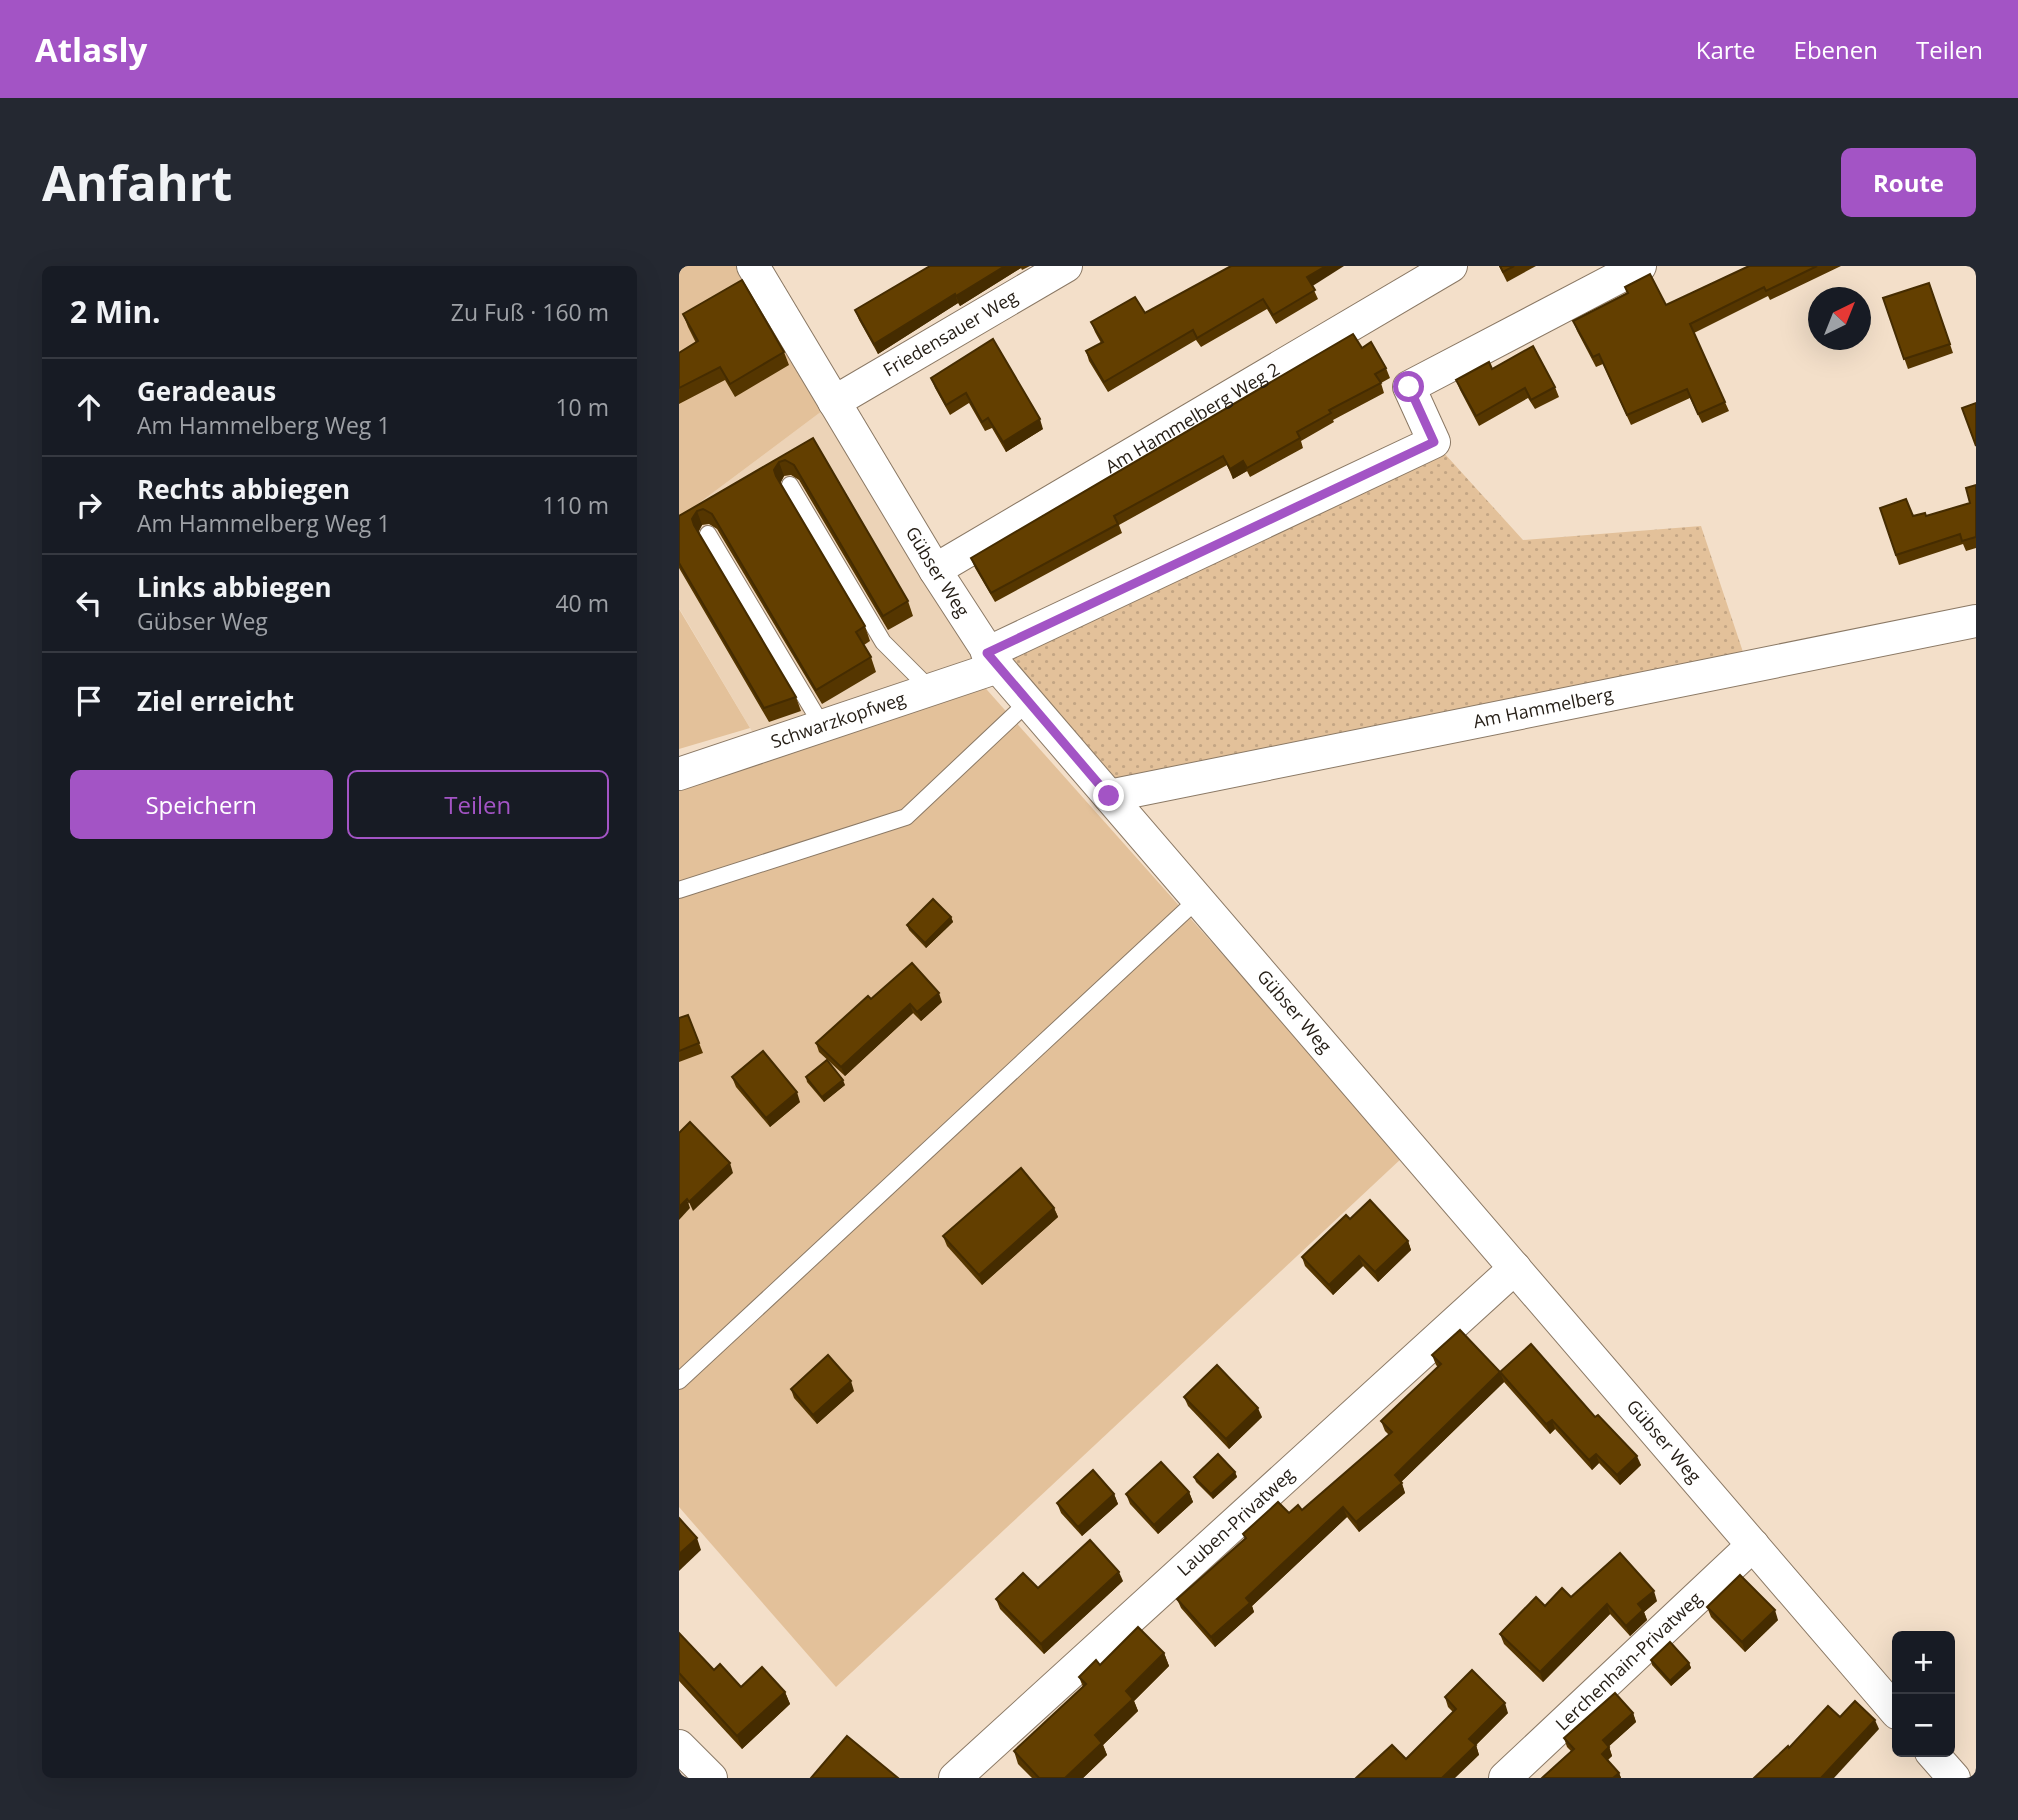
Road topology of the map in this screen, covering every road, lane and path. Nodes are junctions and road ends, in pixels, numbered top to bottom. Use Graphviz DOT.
graph roads {
  1 [pos="753,266"];
  2 [pos="1066,266"];
  3 [pos="1451,266"];
  4 [pos="1640,266"];
  5 [pos="834,402"];
  6 [pos="790,485"];
  7 [pos="708,534"];
  8 [pos="935,570"];
  9 [pos="1976,621"];
  10 [pos="992,660"];
  11 [pos="930,690"];
  12 [pos="1028,702"];
  13 [pos="823,727"];
  14 [pos="679,774"];
  15 [pos="1109,796"];
  16 [pos="679,890"];
  17 [pos="1198,899"];
  18 [pos="1515,1268"];
  19 [pos="679,1381"];
  20 [pos="1753,1545"];
  21 [pos="1892,1707"];
  22 [pos="679,1746"];
  23 [pos="1935,1757"];
  24 [pos="711,1778"];
  25 [pos="955,1778"];
  26 [pos="1505,1778"];
  27 [pos="1954,1778"];
  1 -- 5 [label="street, Gübser Weg"];
  2 -- 5 [label="street, Friedensauer Weg"];
  3 -- 8 [label="street, Am Hammelberg Weg 2"];
  4 -- 10 [label="street, Schwarzkopfweg"];
  5 -- 8 [label="street, Gübser Weg"];
  6 -- 11 [label="lane"];
  7 -- 13 [label="lane"];
  8 -- 10 [label="street, Gübser Weg"];
  9 -- 15 [label="street, Am Hammelberg"];
  10 -- 11 [label="street, Schwarzkopfweg"];
  10 -- 12 [label="street, Gübser Weg"];
  11 -- 13 [label="street, Schwarzkopfweg"];
  12 -- 15 [label="street, Gübser Weg"];
  12 -- 16 [label="lane"];
  13 -- 14 [label="street, Schwarzkopfweg"];
  15 -- 17 [label="street, Gübser Weg"];
  17 -- 18 [label="street, Gübser Weg"];
  17 -- 19 [label="lane"];
  18 -- 20 [label="street, Gübser Weg"];
  18 -- 25 [label="street, Lauben-Privatweg"];
  20 -- 21 [label="street, Gübser Weg"];
  20 -- 26 [label="street, Lerchenhain-Privatweg"];
  22 -- 24 [label="street"];
  23 -- 27 [label="street"];
}
